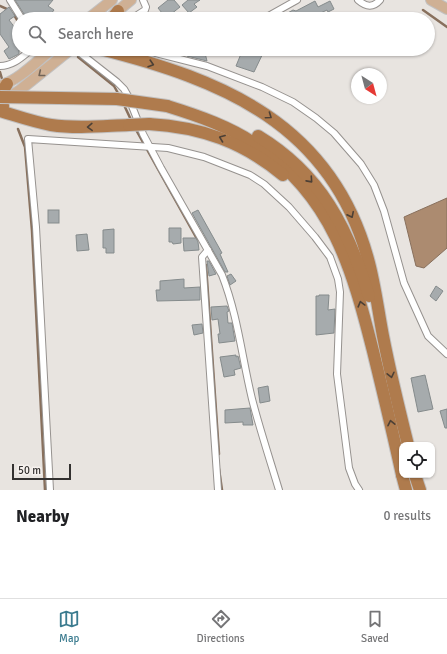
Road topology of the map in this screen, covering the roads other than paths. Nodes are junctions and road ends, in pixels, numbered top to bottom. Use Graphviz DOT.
graph roads {
  1 [pos="10,0"];
  2 [pos="131,0"];
  3 [pos="143,0"];
  4 [pos="297,0"];
  5 [pos="358,0"];
  6 [pos="380,0"];
  7 [pos="431,0"];
  8 [pos="447,9"];
  9 [pos="114,10"];
  10 [pos="18,12"];
  11 [pos="142,12"];
  12 [pos="276,12"];
  13 [pos="22,56"];
  14 [pos="43,56"];
  15 [pos="62,56"];
  16 [pos="84,56"];
  17 [pos="130,56"];
  18 [pos="173,56"];
  19 [pos="0,66"];
  20 [pos="3,85"];
  21 [pos="0,103"];
  22 [pos="167,106"];
  23 [pos="146,146"];
  24 [pos="320,210"];
  25 [pos="208,250"];
  26 [pos="383,337"];
  27 [pos="447,354"];
  28 [pos="407,442"];
  29 [pos="416,478"];
  30 [pos="403,481"];
  31 [pos="50,490"];
  32 [pos="218,490"];
  33 [pos="279,490"];
  34 [pos="359,490"];
  35 [pos="419,490"];
  1 -- 10 [label="street"];
  2 -- 9 [label="main road"];
  3 -- 11 [label="street"];
  4 -- 12 [label="street"];
  5 -- 6 [label="street"];
  7 -- 8 [label="main road"];
  13 -- 19 [label="street"];
  14 -- 20 [label="main road"];
  15 -- 21 [label="main road, one-way"];
  16 -- 23 [label="street"];
  17 -- 26 [label="highway, one-way"];
  18 -- 27 [label="street"];
  20 -- 21 [label="highway"];
  21 -- 22 [label="highway, bridge"];
  24 -- 21 [label="highway, one-way, bridge"];
  22 -- 24 [label="highway"];
  22 -- 26 [label="highway, one-way"];
  23 -- 25 [label="street"];
  23 -- 31 [label="street"];
  23 -- 34 [label="street"];
  30 -- 24 [label="highway, one-way"];
  25 -- 32 [label="street"];
  25 -- 33 [label="street"];
  26 -- 28 [label="highway, one-way"];
  29 -- 35 [label="highway"];
}
